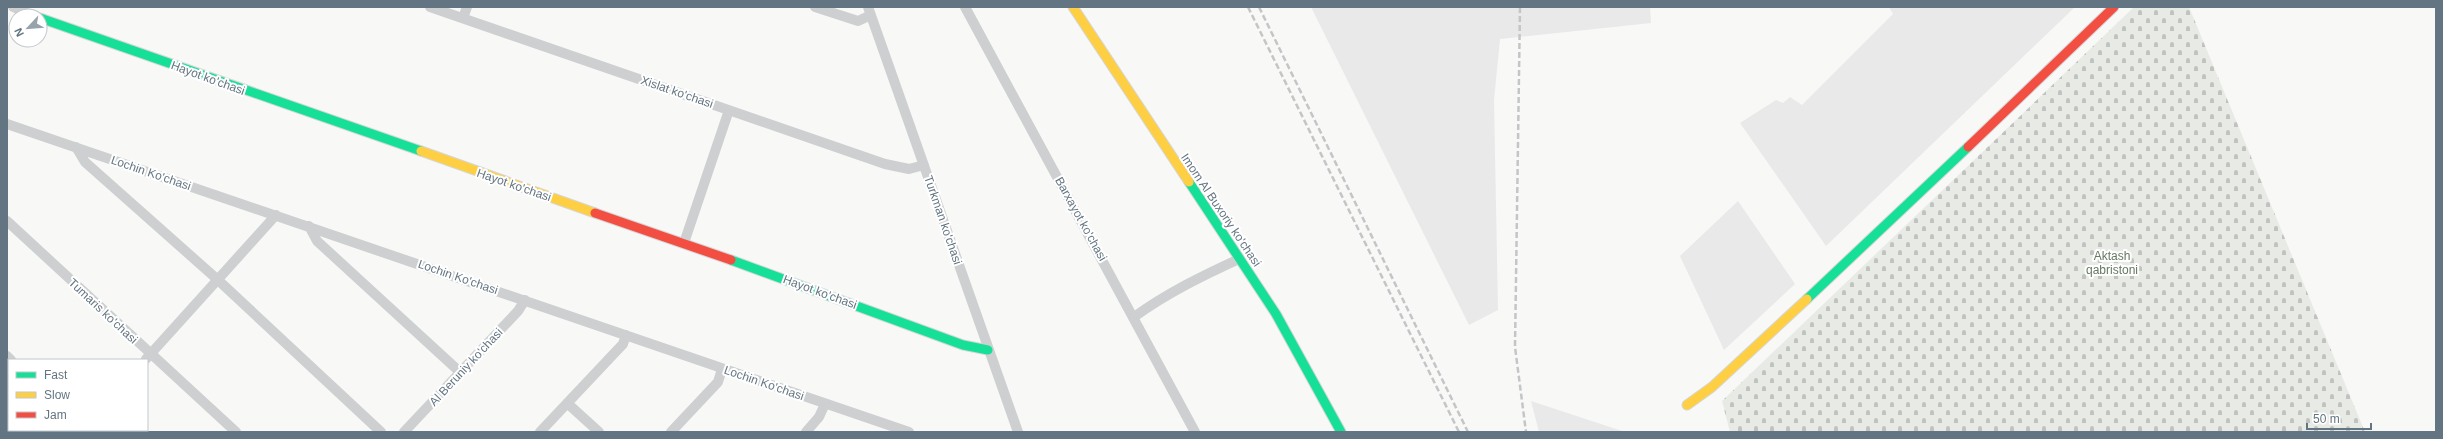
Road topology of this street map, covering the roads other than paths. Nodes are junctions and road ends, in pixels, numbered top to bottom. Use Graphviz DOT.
graph roads {
  1 [pos="430,7"];
  2 [pos="467,7"];
  3 [pos="815,7"];
  4 [pos="965,7"];
  5 [pos="1073,7"];
  6 [pos="2114,7"];
  7 [pos="870,11"];
  8 [pos="463,18"];
  9 [pos="48,21"];
  10 [pos="729,110"];
  11 [pos="7,124"];
  12 [pos="76,147"];
  13 [pos="924,165"];
  14 [pos="276,214"];
  15 [pos="7,221"];
  16 [pos="309,226"];
  17 [pos="684,243"];
  18 [pos="1239,259"];
  19 [pos="218,280"];
  20 [pos="525,300"];
  21 [pos="1134,317"];
  22 [pos="626,335"];
  23 [pos="988,350"];
  24 [pos="148,358"];
  25 [pos="722,369"];
  26 [pos="461,373"];
  27 [pos="567,402"];
  28 [pos="825,404"];
  29 [pos="1687,405"];
  30 [pos="236,432"];
  31 [pos="381,432"];
  32 [pos="404,432"];
  33 [pos="540,432"];
  34 [pos="599,432"];
  35 [pos="671,432"];
  36 [pos="806,432"];
  37 [pos="909,432"];
  38 [pos="1018,432"];
  39 [pos="1195,432"];
  40 [pos="1341,432"];
  1 -- 8 [label="street, Xislat ko'chasi"];
  2 -- 8 [label="street"];
  3 -- 7 [label="street"];
  4 -- 21 [label="street, Barxayot ko'chasi"];
  5 -- 18 [label="street, Imom Al Buxoriy ko'chasi"];
  6 -- 29 [label="street"];
  7 -- 13 [label="street, Turkman ko'chasi"];
  8 -- 10 [label="street, Xislat ko'chasi"];
  9 -- 17 [label="street, Hayot ko'chasi"];
  10 -- 13 [label="street, Xislat ko'chasi"];
  10 -- 17 [label="street"];
  11 -- 12 [label="street, Lochin Ko'chasi"];
  12 -- 14 [label="street, Lochin Ko'chasi"];
  12 -- 19 [label="street"];
  13 -- 23 [label="street, Turkman ko'chasi"];
  14 -- 16 [label="street, Lochin Ko'chasi"];
  14 -- 19 [label="street"];
  15 -- 24 [label="street, Tumaris ko'chasi"];
  16 -- 20 [label="street, Lochin Ko'chasi"];
  16 -- 26 [label="street"];
  17 -- 23 [label="street, Hayot ko'chasi"];
  18 -- 21 [label="street"];
  18 -- 40 [label="street, Imom Al Buxoriy ko'chasi"];
  19 -- 24 [label="street"];
  19 -- 31 [label="street"];
  20 -- 22 [label="street, Lochin Ko'chasi"];
  20 -- 26 [label="street, Al Beruniy ko'chasi"];
  21 -- 39 [label="street, Barxayot ko'chasi"];
  22 -- 25 [label="street, Lochin Ko'chasi"];
  22 -- 27 [label="street"];
  23 -- 38 [label="street, Turkman ko'chasi"];
  24 -- 30 [label="street, Tumaris ko'chasi"];
  25 -- 28 [label="street, Lochin Ko'chasi"];
  25 -- 35 [label="street"];
  26 -- 32 [label="street, Al Beruniy ko'chasi"];
  27 -- 33 [label="street"];
  27 -- 34 [label="street"];
  28 -- 36 [label="street"];
  28 -- 37 [label="street, Lochin Ko'chasi"];
}
